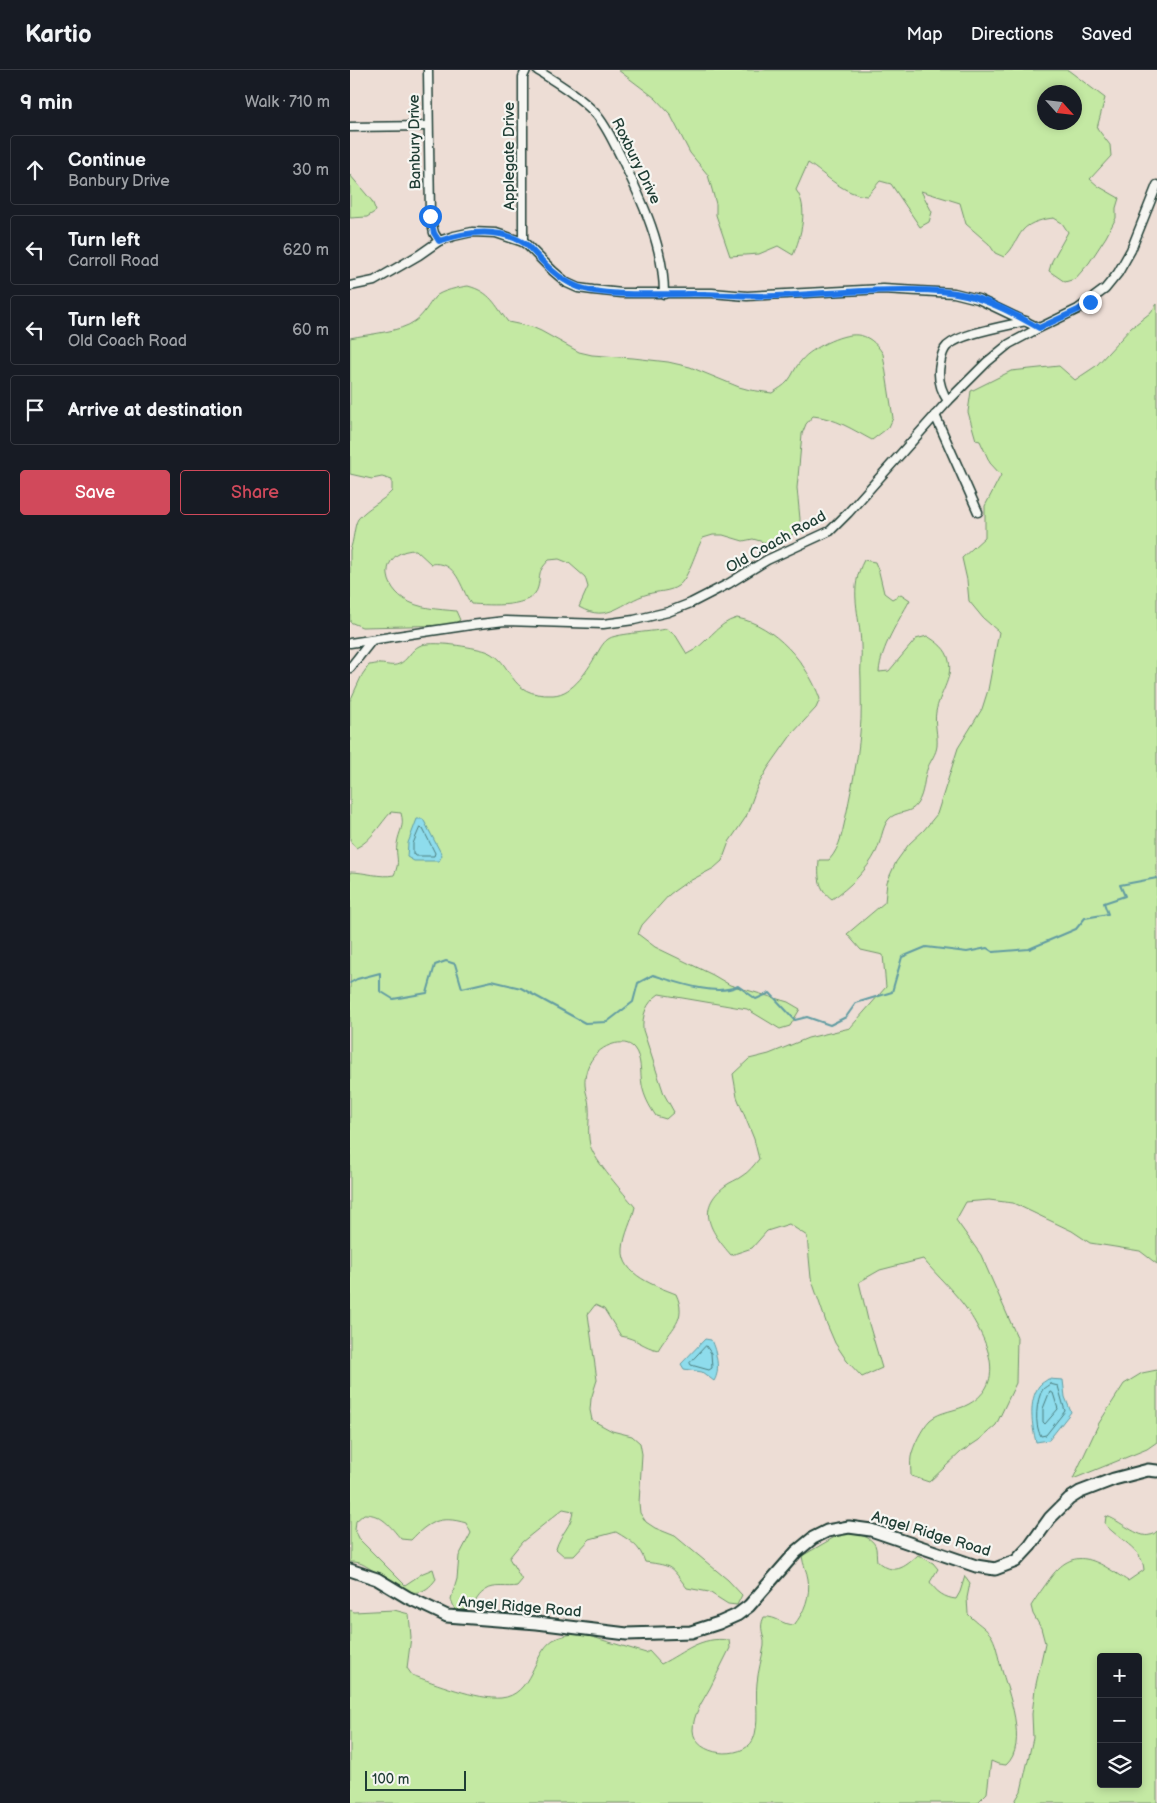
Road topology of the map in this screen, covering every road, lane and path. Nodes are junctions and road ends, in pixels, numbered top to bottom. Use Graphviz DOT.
graph roads {
  1 [pos="428,70"];
  2 [pos="526,70"];
  3 [pos="536,70"];
  4 [pos="428,126"];
  5 [pos="350,127"];
  6 [pos="1157,185"];
  7 [pos="439,241"];
  8 [pos="523,242"];
  9 [pos="350,286"];
  10 [pos="664,294"];
  11 [pos="1026,321"];
  12 [pos="1039,328"];
  13 [pos="948,401"];
  14 [pos="935,415"];
  15 [pos="978,512"];
  16 [pos="372,640"];
  17 [pos="350,642"];
  18 [pos="350,668"];
  19 [pos="1157,1470"];
  20 [pos="350,1570"];
  1 -- 4 [label="street, Banbury Drive"];
  2 -- 8 [label="street, Applegate Drive"];
  3 -- 10 [label="street, Roxbury Drive"];
  4 -- 5 [label="street"];
  4 -- 7 [label="street, Banbury Drive"];
  6 -- 12 [label="street, Old Coach Road"];
  7 -- 8 [label="street"];
  7 -- 9 [label="street"];
  8 -- 10 [label="street"];
  10 -- 11 [label="street"];
  11 -- 12 [label="street"];
  11 -- 13 [label="street"];
  12 -- 13 [label="street, Old Coach Road"];
  13 -- 14 [label="street, Old Coach Road"];
  14 -- 15 [label="street"];
  14 -- 16 [label="street, Old Coach Road"];
  16 -- 17 [label="street, Old Coach Road"];
  16 -- 18 [label="street"];
  19 -- 20 [label="street, Angel Ridge Road"];
}
